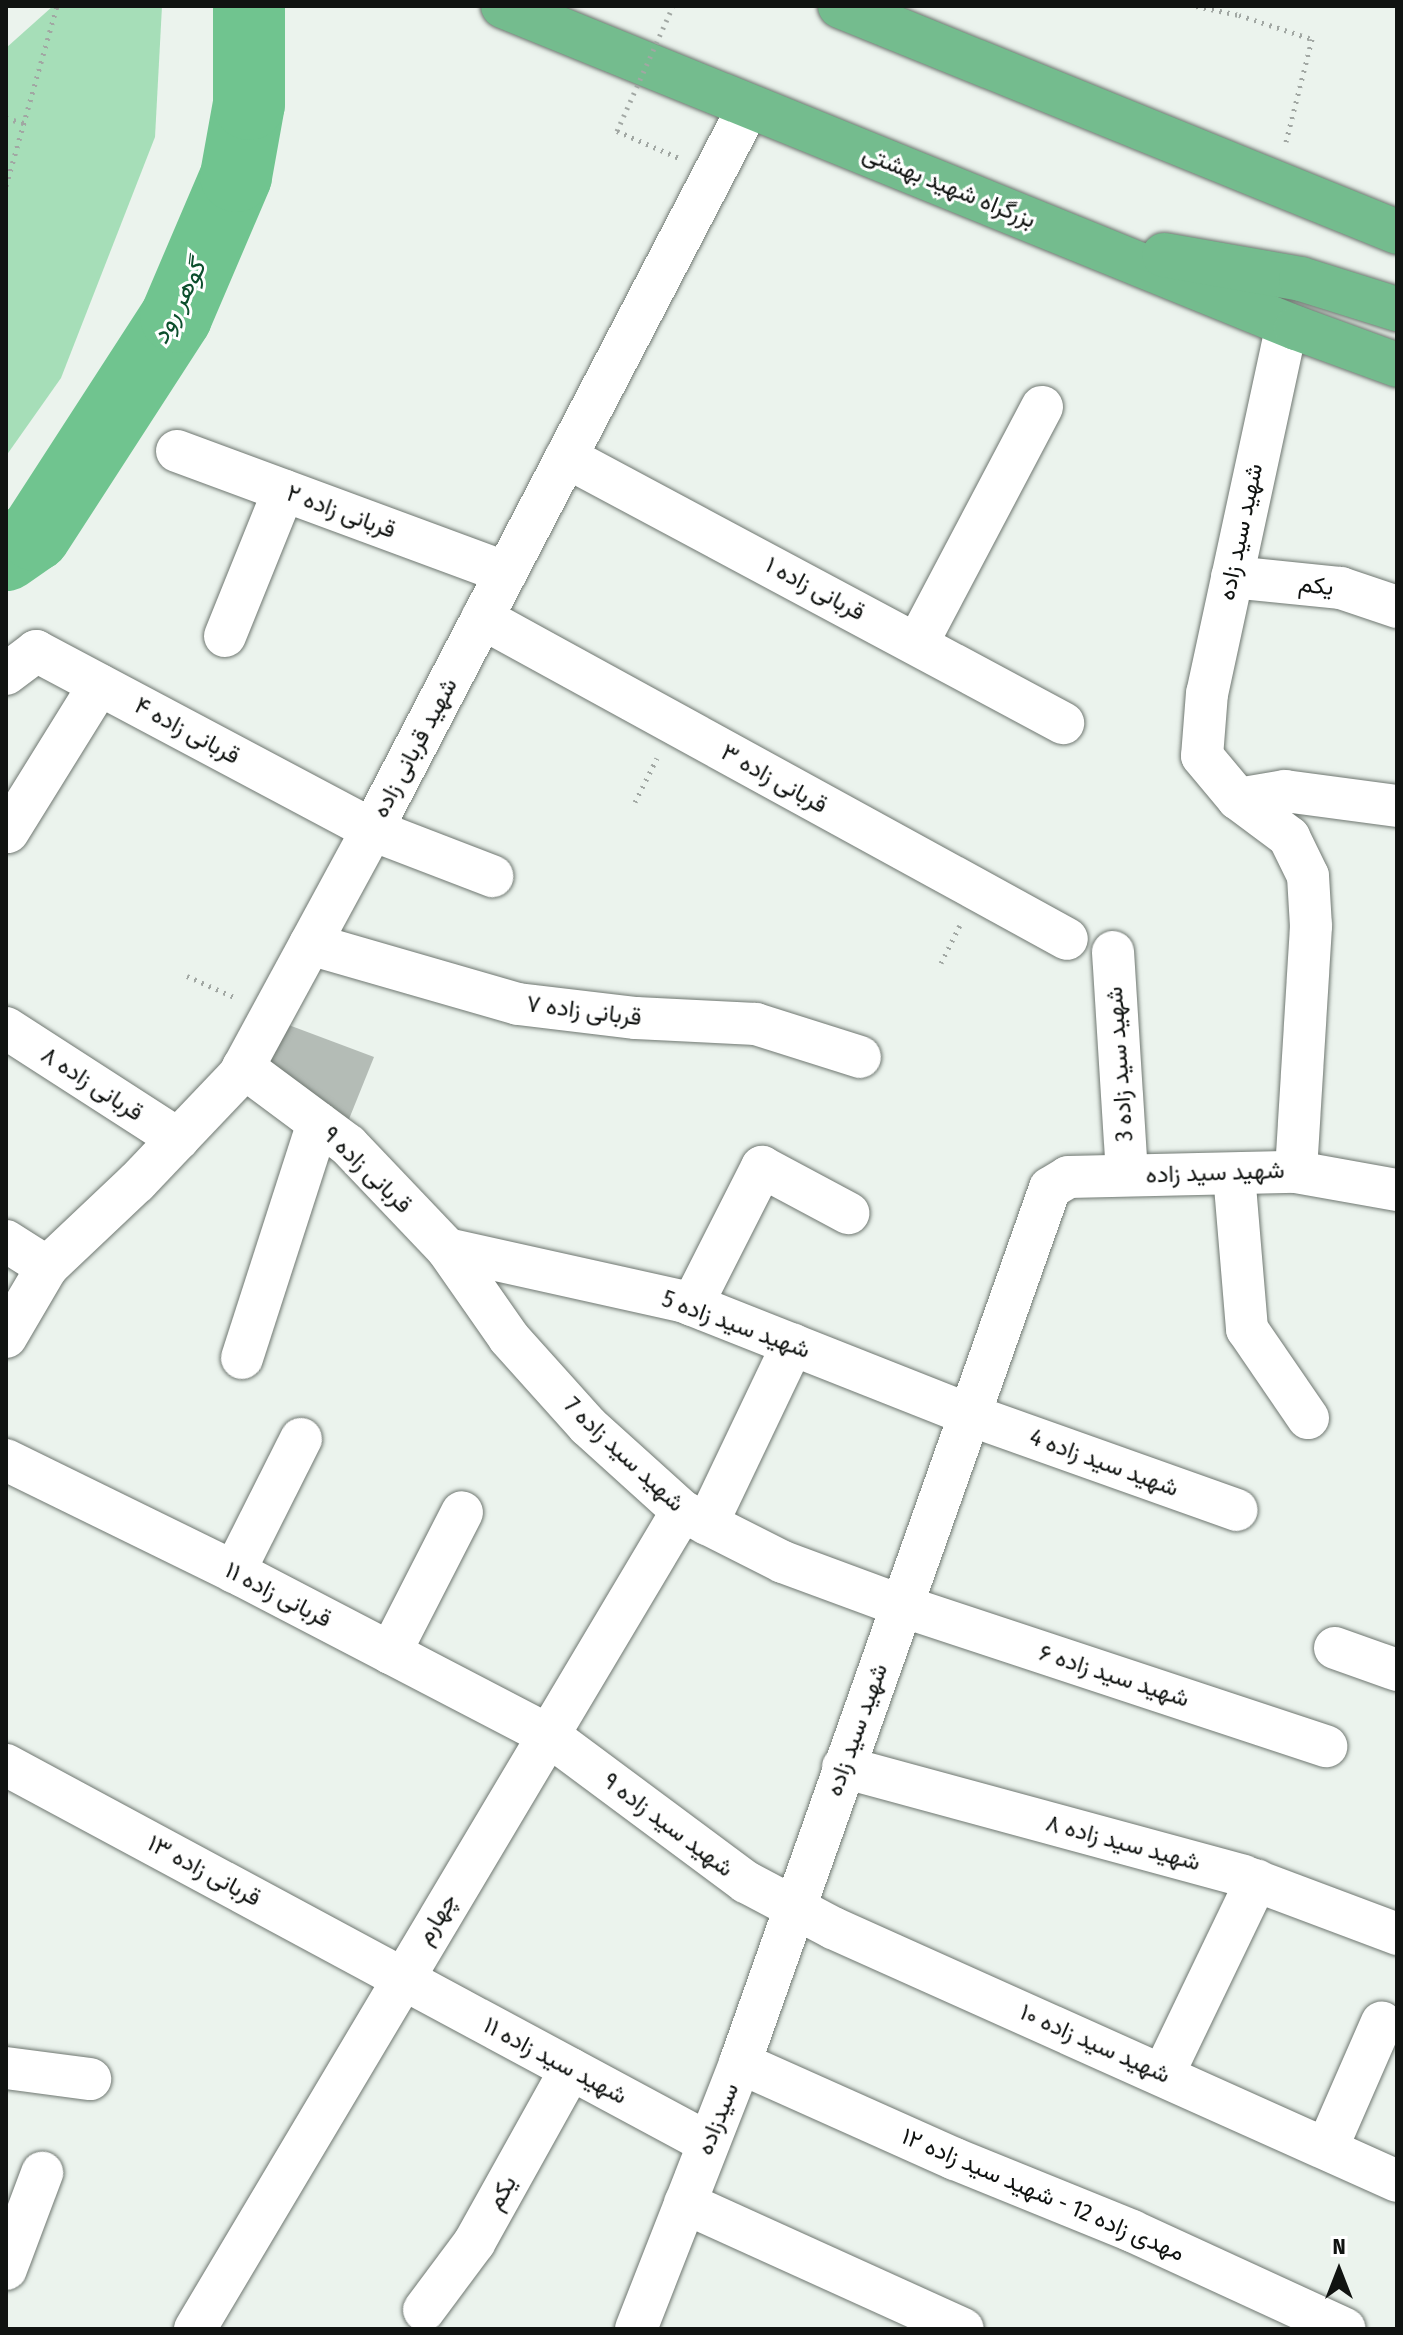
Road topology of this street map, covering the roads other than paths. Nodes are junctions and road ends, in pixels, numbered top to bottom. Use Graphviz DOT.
graph roads {
  1 [pos="503,6"];
  2 [pos="840,6"];
  3 [pos="749,106"];
  4 [pos="1397,232"];
  5 [pos="1079,240"];
  6 [pos="1397,309"];
  7 [pos="1287,324"];
  8 [pos="1397,365"];
  9 [pos="1042,407"];
  10 [pos="177,451"];
  11 [pos="566,457"];
  12 [pos="284,490"];
  13 [pos="506,573"];
  14 [pos="1232,577"];
  15 [pos="1397,607"];
  16 [pos="482,618"];
  17 [pos="225,636"];
  18 [pos="917,644"];
  19 [pos="6,674"];
  20 [pos="99,685"];
  21 [pos="1063,723"];
  22 [pos="1238,799"];
  23 [pos="1397,806"];
  24 [pos="372,830"];
  25 [pos="8,832"];
  26 [pos="492,876"];
  27 [pos="1067,939"];
  28 [pos="310,944"];
  29 [pos="1113,952"];
  30 [pos="6,1028"];
  31 [pos="860,1057"];
  32 [pos="243,1067"];
  33 [pos="318,1123"];
  34 [pos="178,1139"];
  35 [pos="1296,1172"];
  36 [pos="1234,1174"];
  37 [pos="1127,1175"];
  38 [pos="1397,1190"];
  39 [pos="848,1213"];
  40 [pos="6,1241"];
  41 [pos="447,1249"];
  42 [pos="47,1267"];
  43 [pos="692,1305"];
  44 [pos="6,1337"];
  45 [pos="793,1344"];
  46 [pos="242,1358"];
  47 [pos="970,1415"];
  48 [pos="1308,1418"];
  49 [pos="301,1439"];
  50 [pos="6,1460"];
  51 [pos="1237,1510"];
  52 [pos="462,1512"];
  53 [pos="694,1518"];
  54 [pos="234,1572"];
  55 [pos="902,1606"];
  56 [pos="1335,1648"];
  57 [pos="390,1653"];
  58 [pos="1397,1670"];
  59 [pos="548,1735"];
  60 [pos="1326,1746"];
  61 [pos="6,1765"];
  62 [pos="843,1767"];
  63 [pos="1257,1880"];
  64 [pos="793,1907"];
  65 [pos="1397,1934"];
  66 [pos="401,1978"];
  67 [pos="1382,2022"];
  68 [pos="740,2063"];
  69 [pos="6,2068"];
  70 [pos="571,2069"];
  71 [pos="1163,2075"];
  72 [pos="90,2079"];
  73 [pos="708,2143"];
  74 [pos="1327,2148"];
  75 [pos="42,2173"];
  76 [pos="1397,2181"];
  77 [pos="685,2203"];
  78 [pos="6,2269"];
  79 [pos="424,2310"];
  80 [pos="195,2329"];
  81 [pos="636,2329"];
  82 [pos="963,2329"];
  83 [pos="1345,2329"];
  1 -- 3 [label="highway, بزرگراه شهید بهشتی"];
  2 -- 4 [label="highway"];
  3 -- 5 [label="highway, بزرگراه شهید بهشتی"];
  3 -- 11 [label="street, شهید قربانی زاده"];
  5 -- 6 [label="highway"];
  5 -- 7 [label="highway, بزرگراه شهید بهشتی"];
  7 -- 8 [label="highway, بزرگراه شهید بهشتی"];
  7 -- 14 [label="street, شهید سید زاده"];
  9 -- 18 [label="street"];
  10 -- 12 [label="street, قربانی زاده ۲"];
  11 -- 13 [label="street, شهید قربانی زاده"];
  11 -- 18 [label="street, قربانی زاده ۱"];
  12 -- 13 [label="street, قربانی زاده ۲"];
  12 -- 17 [label="street"];
  13 -- 16 [label="street, شهید قربانی زاده"];
  14 -- 15 [label="street, یکم"];
  14 -- 22 [label="street, شهید سید زاده"];
  16 -- 24 [label="street, شهید قربانی زاده"];
  16 -- 27 [label="street, قربانی زاده ۳"];
  18 -- 21 [label="street, قربانی زاده ۱"];
  19 -- 20 [label="street, قربانی زاده ۴"];
  20 -- 24 [label="street, قربانی زاده ۴"];
  20 -- 25 [label="street"];
  22 -- 23 [label="street"];
  22 -- 35 [label="street, شهید سید زاده"];
  24 -- 26 [label="street, قربانی زاده ۴"];
  24 -- 28 [label="street, شهید قربانی زاده"];
  28 -- 31 [label="street, قربانی زاده ۷"];
  28 -- 32 [label="street, شهید قربانی زاده"];
  29 -- 37 [label="street, شهید سید زاده 3"];
  30 -- 34 [label="street, قربانی زاده ۸"];
  32 -- 33 [label="street, قربانی زاده ۹"];
  32 -- 34 [label="street, شهید قربانی زاده"];
  33 -- 41 [label="street, قربانی زاده ۹"];
  33 -- 46 [label="street"];
  34 -- 42 [label="street, شهید قربانی زاده"];
  35 -- 36 [label="street, شهید سید زاده"];
  35 -- 38 [label="street"];
  36 -- 37 [label="street, شهید سید زاده"];
  36 -- 48 [label="street"];
  37 -- 47 [label="street, شهید سید زاده"];
  39 -- 43 [label="street"];
  40 -- 42 [label="street"];
  41 -- 43 [label="street, شهید سید زاده 5"];
  41 -- 53 [label="street, شهید سید زاده 7"];
  42 -- 44 [label="street, شهید قربانی زاده"];
  43 -- 45 [label="street, شهید سید زاده 5"];
  45 -- 47 [label="street, شهید سید زاده 5"];
  45 -- 53 [label="street, چهارم"];
  47 -- 51 [label="street, شهید سید زاده 4"];
  47 -- 55 [label="street, شهید سید زاده"];
  49 -- 54 [label="street"];
  50 -- 54 [label="street, قربانی زاده ۱۱"];
  52 -- 57 [label="street"];
  53 -- 55 [label="street, شهید سید زاده 7"];
  53 -- 59 [label="street, چهارم"];
  54 -- 57 [label="street, قربانی زاده ۱۱"];
  55 -- 60 [label="street, شهید سید زاده ۶"];
  55 -- 62 [label="street, شهید سید زاده"];
  56 -- 58 [label="street"];
  57 -- 59 [label="street, قربانی زاده ۱۱"];
  59 -- 64 [label="street, شهید سید زاده ۹"];
  59 -- 66 [label="street, چهارم"];
  61 -- 66 [label="street, قربانی زاده ۱۳"];
  62 -- 63 [label="street, شهید سید زاده ۸"];
  62 -- 64 [label="street, شهید سید زاده"];
  63 -- 65 [label="street, شهید سید زاده ۸"];
  63 -- 71 [label="street"];
  64 -- 68 [label="street, سیدزاده"];
  64 -- 71 [label="street, شهید سید زاده ۱۰"];
  66 -- 70 [label="street, شهید سید زاده ۱۱"];
  66 -- 80 [label="street, چهارم"];
  67 -- 74 [label="street"];
  68 -- 73 [label="street, سیدزاده"];
  68 -- 83 [label="street, مهدی زاده 12 - شهید سید زاده ۱۲"];
  69 -- 72 [label="street"];
  70 -- 73 [label="street, شهید سید زاده ۱۱"];
  70 -- 79 [label="street, یکم"];
  71 -- 74 [label="street, شهید سید زاده ۱۰"];
  73 -- 77 [label="street, سیدزاده"];
  74 -- 76 [label="street, شهید سید زاده ۱۰"];
  75 -- 78 [label="street"];
  77 -- 81 [label="street, سیدزاده"];
  77 -- 82 [label="street"];
}
